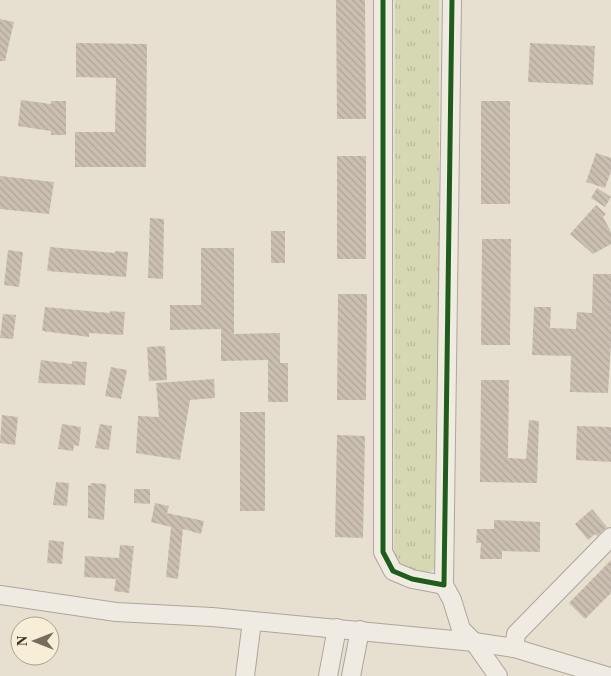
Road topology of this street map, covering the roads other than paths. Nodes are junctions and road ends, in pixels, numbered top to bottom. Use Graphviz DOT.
graph roads {
  1 [pos="383,0"];
  2 [pos="452,0"];
  3 [pos="611,537"];
  4 [pos="444,585"];
  5 [pos="0,595"];
  6 [pos="252,621"];
  7 [pos="337,628"];
  8 [pos="360,630"];
  9 [pos="474,642"];
  10 [pos="514,648"];
  11 [pos="245,676"];
  12 [pos="328,676"];
  13 [pos="351,676"];
  14 [pos="498,676"];
  15 [pos="607,676"];
  1 -- 4 [label="street"];
  2 -- 4 [label="street"];
  3 -- 10 [label="street"];
  4 -- 9 [label="street"];
  5 -- 6 [label="street"];
  6 -- 7 [label="street"];
  6 -- 11 [label="street"];
  7 -- 8 [label="street"];
  7 -- 12 [label="street"];
  8 -- 9 [label="street"];
  8 -- 13 [label="street"];
  9 -- 10 [label="street"];
  9 -- 14 [label="street"];
  10 -- 15 [label="street"];
}
